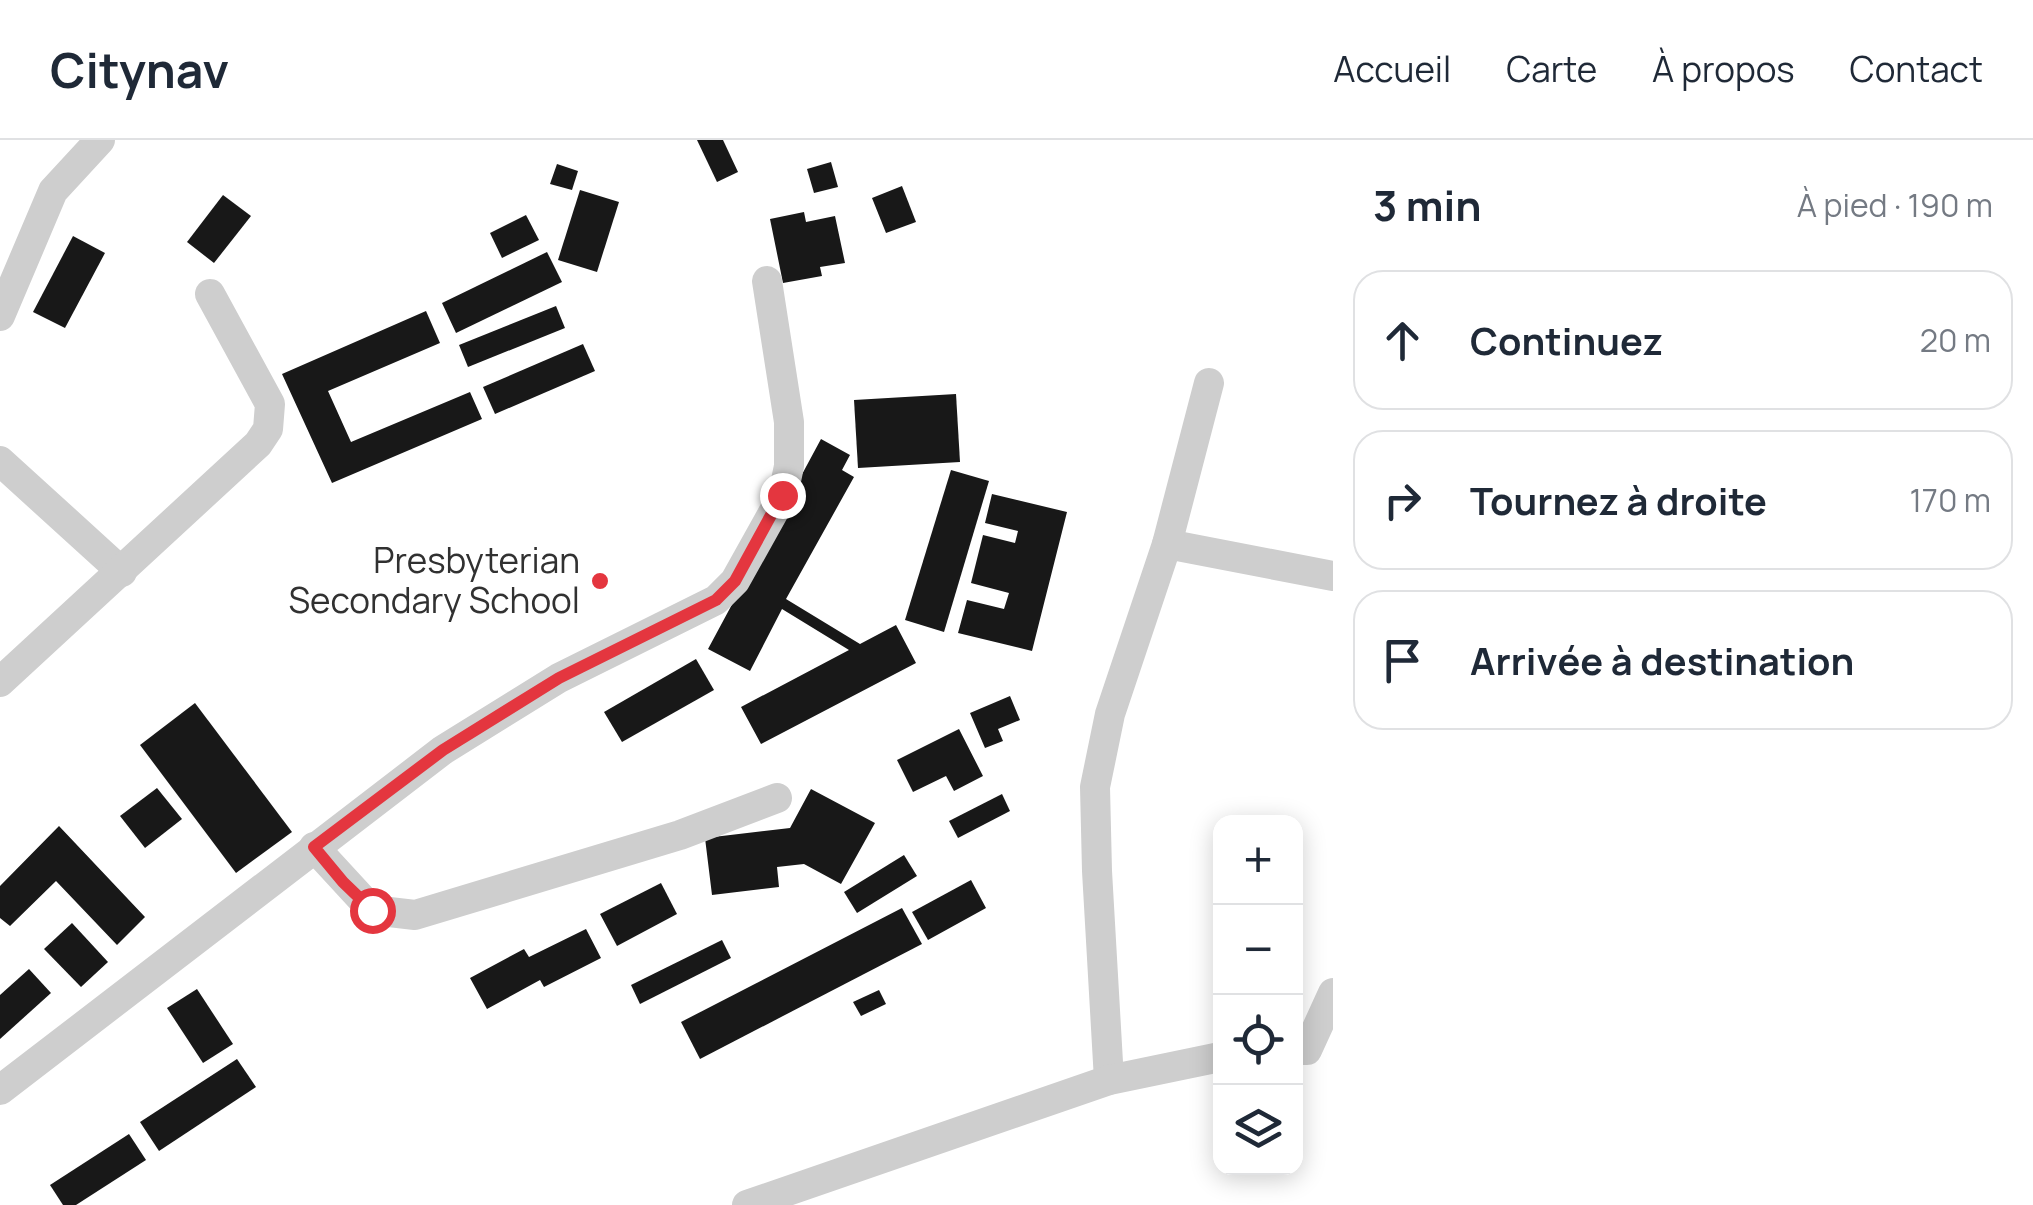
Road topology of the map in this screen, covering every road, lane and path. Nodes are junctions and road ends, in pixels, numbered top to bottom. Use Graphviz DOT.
graph roads {
  1 [pos="100,140"];
  2 [pos="767,280"];
  3 [pos="210,294"];
  4 [pos="0,316"];
  5 [pos="1209,383"];
  6 [pos="0,461"];
  7 [pos="1166,544"];
  8 [pos="122,572"];
  9 [pos="1333,576"];
  10 [pos="0,682"];
  11 [pos="777,798"];
  12 [pos="314,847"];
  13 [pos="1333,993"];
  14 [pos="1312,1054"];
  15 [pos="1213,1059"];
  16 [pos="1109,1080"];
  17 [pos="0,1090"];
  18 [pos="747,1205"];
  1 -- 4 [label="street"];
  2 -- 12 [label="street"];
  3 -- 8 [label="street"];
  5 -- 7 [label="street"];
  6 -- 8 [label="street"];
  7 -- 9 [label="street"];
  7 -- 16 [label="street"];
  8 -- 10 [label="street"];
  11 -- 12 [label="street"];
  12 -- 17 [label="street"];
  13 -- 14 [label="street"];
  15 -- 16 [label="street"];
  16 -- 18 [label="street"];
}
